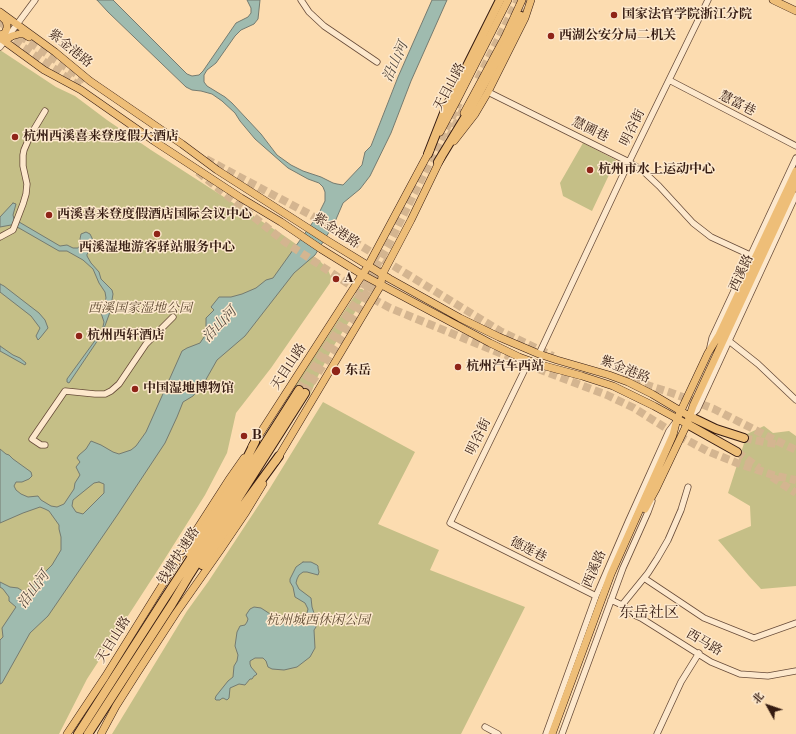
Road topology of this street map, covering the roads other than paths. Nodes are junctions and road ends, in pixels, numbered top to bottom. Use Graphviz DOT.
graph roads {
  1 [pos="35,0"];
  2 [pos="301,0"];
  3 [pos="500,0"];
  4 [pos="508,0"];
  5 [pos="522,0"];
  6 [pos="531,0"];
  7 [pos="708,0"];
  8 [pos="773,0"];
  9 [pos="796,11"];
  10 [pos="0,12"];
  11 [pos="0,16"];
  12 [pos="521,16"];
  13 [pos="17,24"];
  14 [pos="1,40"];
  15 [pos="377,62"];
  16 [pos="71,65"];
  17 [pos="669,80"];
  18 [pos="488,92"];
  19 [pos="45,111"];
  20 [pos="796,146"];
  21 [pos="428,154"];
  22 [pos="796,158"];
  23 [pos="438,162"];
  24 [pos="629,162"];
  25 [pos="796,171"];
  26 [pos="796,183"];
  27 [pos="796,195"];
  28 [pos="0,237"];
  29 [pos="750,255"];
  30 [pos="368,266"];
  31 [pos="363,275"];
  32 [pos="382,275"];
  33 [pos="381,285"];
  34 [pos="173,317"];
  35 [pos="729,341"];
  36 [pos="708,353"];
  37 [pos="539,354"];
  38 [pos="529,361"];
  39 [pos="796,400"];
  40 [pos="681,411"];
  41 [pos="677,419"];
  42 [pos="688,420"];
  43 [pos="744,438"];
  44 [pos="255,442"];
  45 [pos="43,446"];
  46 [pos="737,452"];
  47 [pos="280,456"];
  48 [pos="688,487"];
  49 [pos="656,489"];
  50 [pos="450,523"];
  51 [pos="644,578"];
  52 [pos="596,596"];
  53 [pos="165,598"];
  54 [pos="611,600"];
  55 [pos="172,604"];
  56 [pos="622,605"];
  57 [pos="796,623"];
  58 [pos="699,653"];
  59 [pos="796,671"];
  60 [pos="485,727"];
  61 [pos="67,734"];
  62 [pos="78,734"];
  63 [pos="88,734"];
  64 [pos="101,734"];
  65 [pos="498,734"];
  66 [pos="546,734"];
  67 [pos="552,734"];
  68 [pos="556,734"];
  69 [pos="562,734"];
  70 [pos="657,734"];
  1 -- 13 [label="street"];
  2 -- 15 [label="street"];
  3 -- 21 [label="highway"];
  4 -- 21 [label="main road, 天目山路"];
  5 -- 23 [label="main road, 天目山路"];
  6 -- 18 [label="main road, 天目山路"];
  7 -- 17 [label="street, 明谷街"];
  8 -- 9 [label="main road"];
  10 -- 13 [label="main road, 紫金港路"];
  11 -- 14 [label="main road"];
  12 -- 23 [label="highway"];
  13 -- 14 [label="street"];
  13 -- 16 [label="main road, 紫金港路"];
  14 -- 16 [label="main road"];
  14 -- 31 [label="main road, 紫金港路"];
  16 -- 30 [label="main road, 紫金港路"];
  17 -- 20 [label="street, 慧富巷"];
  17 -- 24 [label="street, 明谷街"];
  18 -- 23 [label="main road, 天目山路"];
  18 -- 24 [label="street, 慧圃巷"];
  19 -- 28 [label="street"];
  21 -- 30 [label="main road, 天目山路"];
  22 -- 29 [label="street, 西溪路"];
  23 -- 32 [label="main road, 天目山路"];
  24 -- 29 [label="street, 慧圃巷"];
  24 -- 37 [label="street, 明谷街"];
  25 -- 36 [label="main road, 西溪路"];
  26 -- 42 [label="main road, 西溪路"];
  27 -- 35 [label="street, 西溪路"];
  29 -- 36 [label="street, 西溪路"];
  30 -- 31 [label="main road, 天目山路"];
  30 -- 32 [label="main road, 紫金港路"];
  31 -- 33 [label="main road, 紫金港路"];
  31 -- 44 [label="main road, 天目山路"];
  32 -- 33 [label="main road, 天目山路"];
  32 -- 37 [label="main road, 紫金港路"];
  33 -- 38 [label="main road, 紫金港路"];
  33 -- 47 [label="main road, 天目山路"];
  34 -- 45 [label="street"];
  35 -- 39 [label="street"];
  35 -- 42 [label="street, 西溪路"];
  36 -- 40 [label="main road, 西溪路"];
  37 -- 40 [label="main road, 紫金港路"];
  38 -- 41 [label="main road, 紫金港路"];
  38 -- 50 [label="street, 明谷街"];
  40 -- 41 [label="main road, 西溪路"];
  40 -- 42 [label="main road, 紫金港路"];
  41 -- 42 [label="main road, 紫金港路"];
  41 -- 52 [label="street, 西溪路"];
  41 -- 67 [label="main road, 西溪路"];
  42 -- 43 [label="highway"];
  42 -- 46 [label="highway"];
  42 -- 49 [label="main road, 西溪路"];
  44 -- 53 [label="highway"];
  44 -- 61 [label="main road, 天目山路"];
  47 -- 55 [label="highway"];
  47 -- 64 [label="main road, 天目山路"];
  48 -- 51 [label="street"];
  49 -- 54 [label="street, 西溪路"];
  49 -- 68 [label="main road, 西溪路"];
  50 -- 52 [label="street, 德莲巷"];
  51 -- 56 [label="street"];
  51 -- 57 [label="street"];
  52 -- 66 [label="street, 西溪路"];
  53 -- 55 [label="highway, 钱塘快速路"];
  53 -- 62 [label="highway, 钱塘快速路"];
  54 -- 56 [label="street, 西马路"];
  54 -- 69 [label="street, 西溪路"];
  55 -- 63 [label="highway, 钱塘快速路"];
  56 -- 58 [label="street, 西马路"];
  58 -- 59 [label="street, 西马路"];
  58 -- 70 [label="street"];
  60 -- 65 [label="street"];
}
